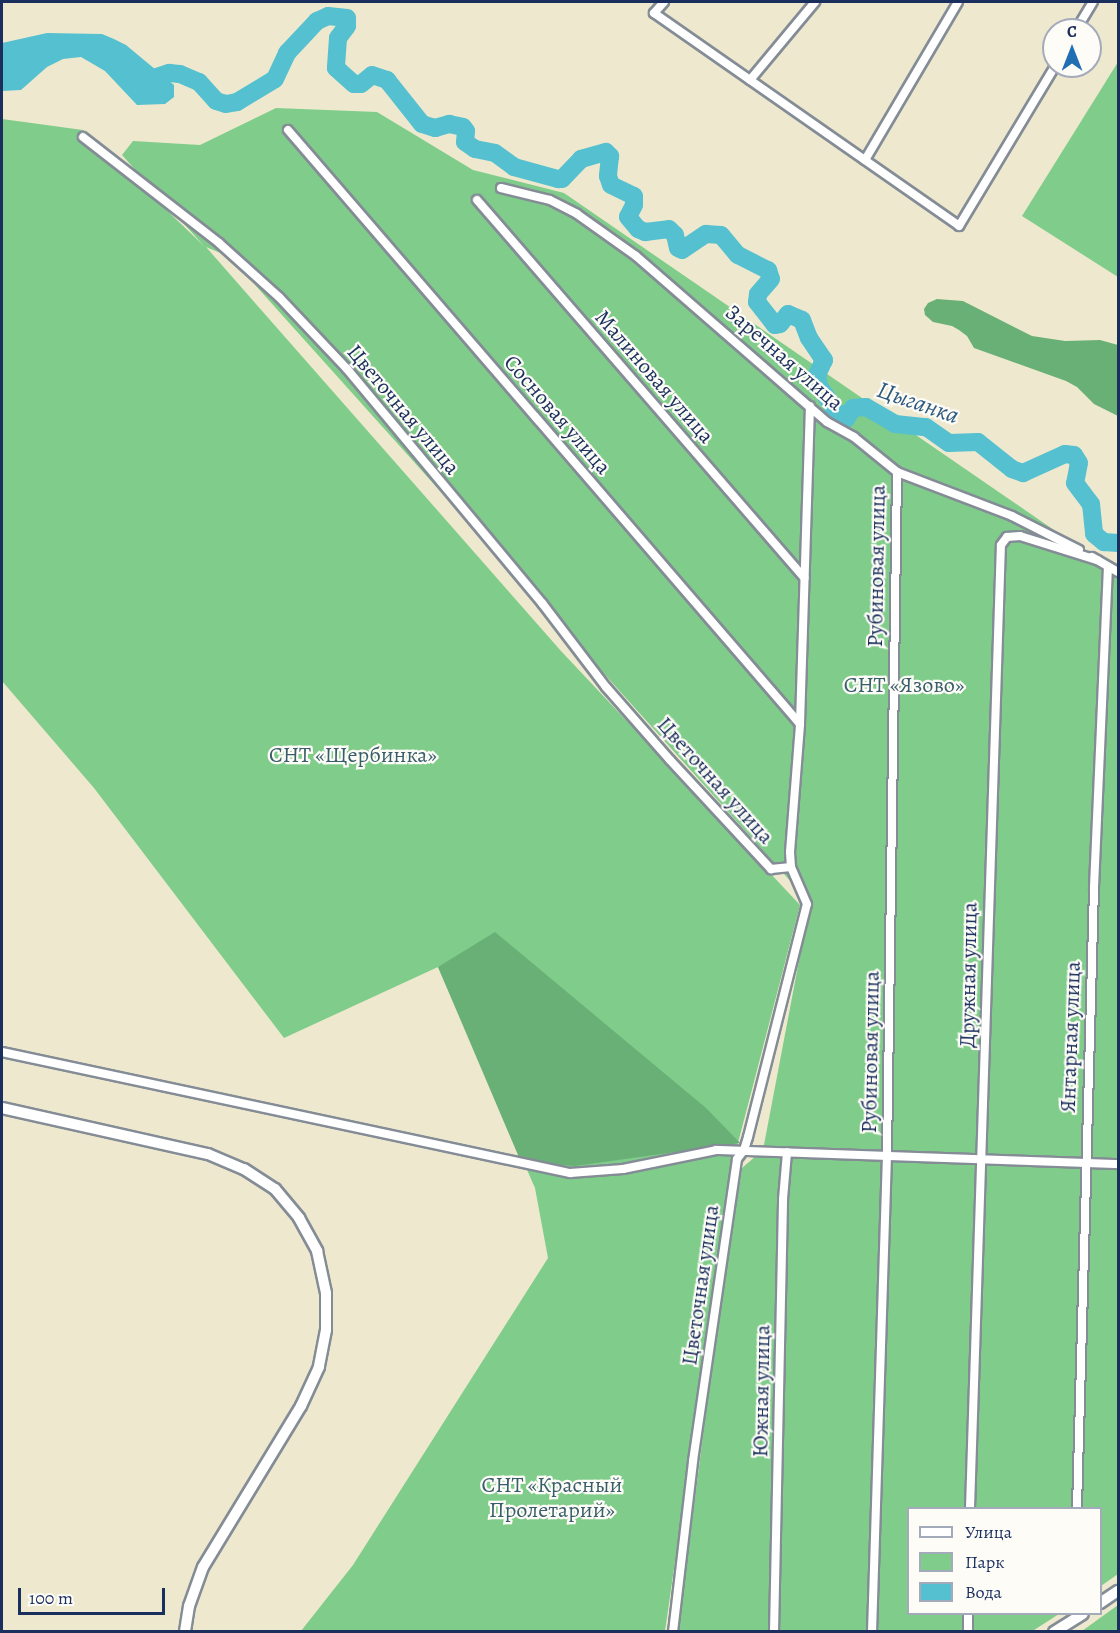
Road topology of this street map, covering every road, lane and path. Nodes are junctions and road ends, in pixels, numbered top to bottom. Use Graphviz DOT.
graph roads {
  1 [pos="663,2"];
  2 [pos="815,2"];
  3 [pos="958,2"];
  4 [pos="1093,2"];
  5 [pos="1083,18"];
  6 [pos="1047,78"];
  7 [pos="750,80"];
  8 [pos="288,130"];
  9 [pos="82,137"];
  10 [pos="865,160"];
  11 [pos="501,188"];
  12 [pos="477,200"];
  13 [pos="810,406"];
  14 [pos="897,472"];
  15 [pos="1097,560"];
  16 [pos="1108,567"];
  17 [pos="1119,572"];
  18 [pos="804,578"];
  19 [pos="800,724"];
  20 [pos="791,867"];
  21 [pos="2,1052"];
  22 [pos="2,1108"];
  23 [pos="744,1150"];
  24 [pos="787,1152"];
  25 [pos="887,1155"];
  26 [pos="983,1159"];
  27 [pos="1086,1164"];
  28 [pos="1119,1164"];
  29 [pos="970,1507"];
  30 [pos="1077,1507"];
  31 [pos="1119,1591"];
  32 [pos="1102,1601"];
  33 [pos="968,1615"];
  34 [pos="1081,1615"];
  35 [pos="185,1632"];
  36 [pos="673,1632"];
  37 [pos="774,1632"];
  38 [pos="872,1632"];
  39 [pos="968,1632"];
  40 [pos="1054,1632"];
  1 -- 7 [label="street"];
  2 -- 7 [label="street"];
  3 -- 10 [label="street"];
  4 -- 5 [label="street"];
  6 -- 10 [label="street"];
  7 -- 10 [label="street"];
  8 -- 19 [label="street, Сосновая улица"];
  9 -- 20 [label="street, Цветочная улица"];
  11 -- 13 [label="street, Заречная улица"];
  12 -- 18 [label="street, Малиновая улица"];
  13 -- 14 [label="street, Заречная улица"];
  13 -- 18 [label="street"];
  14 -- 15 [label="street, Заречная улица"];
  14 -- 25 [label="street, Рубиновая улица"];
  15 -- 16 [label="street, Заречная улица"];
  15 -- 26 [label="street, Дружная улица"];
  16 -- 17 [label="street, Заречная улица"];
  16 -- 27 [label="street, Янтарная улица"];
  18 -- 19 [label="street"];
  19 -- 20 [label="street"];
  20 -- 23 [label="street, Цветочная улица"];
  21 -- 23 [label="street"];
  22 -- 35 [label="main road"];
  23 -- 24 [label="street"];
  23 -- 36 [label="street, Цветочная улица"];
  24 -- 25 [label="street"];
  24 -- 37 [label="street, Южная улица"];
  25 -- 26 [label="street"];
  25 -- 38 [label="street, Рубиновая улица"];
  26 -- 27 [label="street"];
  26 -- 29 [label="street, Дружная улица"];
  27 -- 28 [label="street"];
  27 -- 30 [label="street, Янтарная улица"];
  31 -- 32 [label="main road"];
  33 -- 39 [label="street"];
  34 -- 40 [label="main road"];
}
